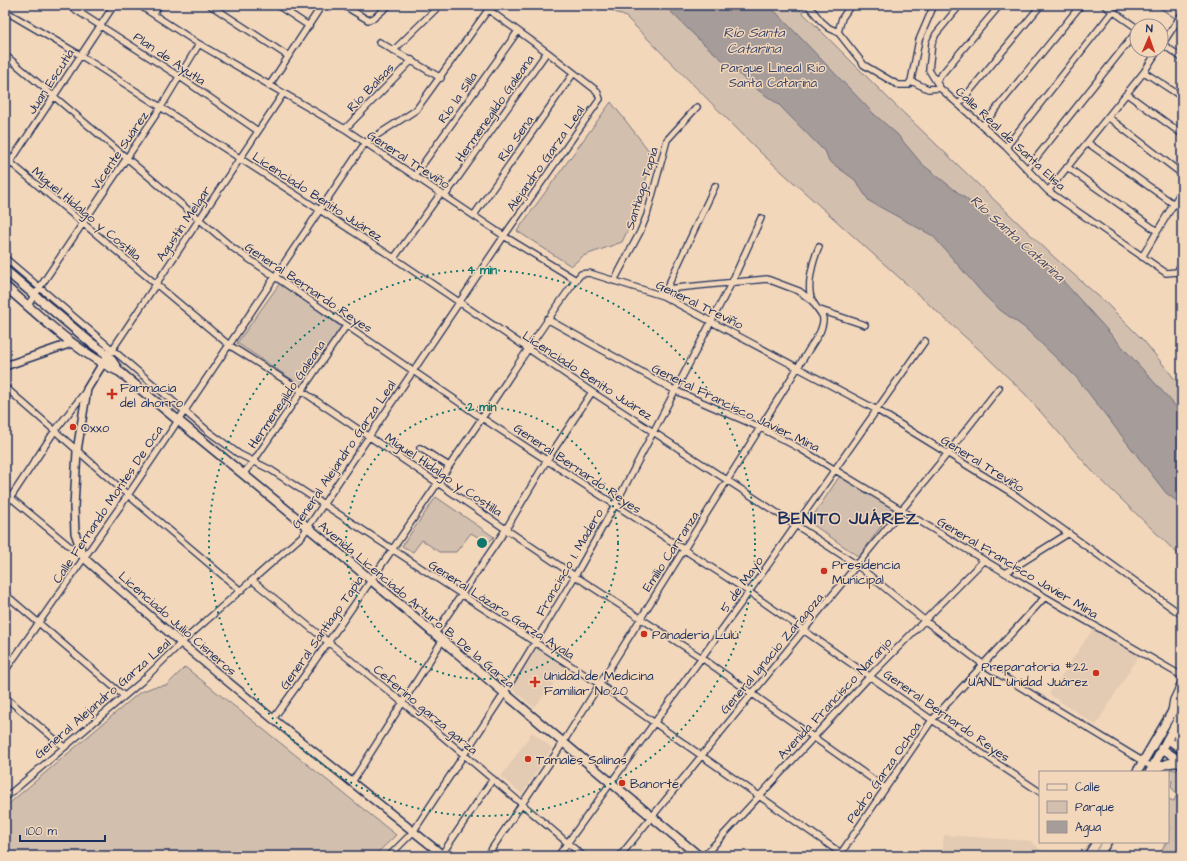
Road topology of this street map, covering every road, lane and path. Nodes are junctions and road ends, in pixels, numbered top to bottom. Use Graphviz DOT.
graph roads {
  1 [pos="68,5"];
  2 [pos="114,5"];
  3 [pos="139,5"];
  4 [pos="159,5"];
  5 [pos="210,5"];
  6 [pos="277,5"];
  7 [pos="322,5"];
  8 [pos="342,5"];
  9 [pos="388,5"];
  10 [pos="440,5"];
  11 [pos="482,5"];
  12 [pos="808,5"];
  13 [pos="851,5"];
  14 [pos="934,5"];
  15 [pos="960,5"];
  16 [pos="1000,5"];
  17 [pos="1041,5"];
  18 [pos="1081,5"];
  19 [pos="1104,5"];
  20 [pos="488,10"];
  21 [pos="5,11"];
  22 [pos="1113,11"];
  23 [pos="154,14"];
  24 [pos="1182,14"];
  25 [pos="1129,22"];
  26 [pos="100,25"];
  27 [pos="309,26"];
  28 [pos="518,32"];
  29 [pos="838,32"];
  30 [pos="1169,33"];
  31 [pos="1129,41"];
  32 [pos="379,42"];
  33 [pos="199,44"];
  34 [pos="1169,49"];
  35 [pos="393,51"];
  36 [pos="547,52"];
  37 [pos="5,55"];
  38 [pos="80,55"];
  39 [pos="288,56"];
  40 [pos="1153,58"];
  41 [pos="1182,58"];
  42 [pos="412,60"];
  43 [pos="1144,72"];
  44 [pos="574,74"];
  45 [pos="180,77"];
  46 [pos="441,78"];
  47 [pos="911,82"];
  48 [pos="936,82"];
  49 [pos="269,86"];
  50 [pos="940,88"];
  51 [pos="284,94"];
  52 [pos="1127,94"];
  53 [pos="53,96"];
  54 [pos="1182,97"];
  55 [pos="959,104"];
  56 [pos="161,107"];
  57 [pos="697,107"];
  58 [pos="1108,117"];
  59 [pos="983,125"];
  60 [pos="345,129"];
  61 [pos="258,131"];
  62 [pos="1182,134"];
  63 [pos="365,143"];
  64 [pos="1088,143"];
  65 [pos="1006,147"];
  66 [pos="128,157"];
  67 [pos="7,160"];
  68 [pos="240,160"];
  69 [pos="1067,167"];
  70 [pos="1028,168"];
  71 [pos="5,170"];
  72 [pos="1182,174"];
  73 [pos="415,175"];
  74 [pos="716,186"];
  75 [pos="1182,190"];
  76 [pos="1048,191"];
  77 [pos="443,194"];
  78 [pos="1175,205"];
  79 [pos="321,210"];
  80 [pos="474,215"];
  81 [pos="761,218"];
  82 [pos="199,220"];
  83 [pos="83,224"];
  84 [pos="1157,231"];
  85 [pos="504,236"];
  86 [pos="819,247"];
  87 [pos="1142,257"];
  88 [pos="5,258"];
  89 [pos="394,258"];
  90 [pos="1182,263"];
  91 [pos="5,270"];
  92 [pos="275,277"];
  93 [pos="576,280"];
  94 [pos="614,281"];
  95 [pos="731,284"];
  96 [pos="156,285"];
  97 [pos="5,286"];
  98 [pos="40,288"];
  99 [pos="666,289"];
  100 [pos="36,295"];
  101 [pos="663,296"];
  102 [pos="812,301"];
  103 [pos="459,302"];
  104 [pos="28,305"];
  105 [pos="820,310"];
  106 [pos="60,316"];
  107 [pos="547,320"];
  108 [pos="711,320"];
  109 [pos="865,325"];
  110 [pos="84,326"];
  111 [pos="346,326"];
  112 [pos="925,341"];
  113 [pos="72,343"];
  114 [pos="229,345"];
  115 [pos="527,349"];
  116 [pos="110,353"];
  117 [pos="102,364"];
  118 [pos="5,366"];
  119 [pos="798,368"];
  120 [pos="412,371"];
  121 [pos="120,372"];
  122 [pos="5,387"];
  123 [pos="999,388"];
  124 [pos="87,389"];
  125 [pos="674,390"];
  126 [pos="302,392"];
  127 [pos="592,392"];
  128 [pos="877,410"];
  129 [pos="184,411"];
  130 [pos="482,418"];
  131 [pos="177,421"];
  132 [pos="759,427"];
  133 [pos="54,432"];
  134 [pos="654,432"];
  135 [pos="368,437"];
  136 [pos="420,448"];
  137 [pos="77,451"];
  138 [pos="948,454"];
  139 [pos="548,460"];
  140 [pos="253,462"];
  141 [pos="448,466"];
  142 [pos="835,469"];
  143 [pos="243,474"];
  144 [pos="728,480"];
  145 [pos="437,483"];
  146 [pos="5,493"];
  147 [pos="128,495"];
  148 [pos="10,498"];
  149 [pos="5,506"];
  150 [pos="324,506"];
  151 [pos="615,506"];
  152 [pos="902,511"];
  153 [pos="795,526"];
  154 [pos="308,528"];
  155 [pos="506,529"];
  156 [pos="1069,533"];
  157 [pos="683,550"];
  158 [pos="393,551"];
  159 [pos="84,558"];
  160 [pos="984,560"];
  161 [pos="857,566"];
  162 [pos="1004,572"];
  163 [pos="575,576"];
  164 [pos="371,580"];
  165 [pos="254,581"];
  166 [pos="241,591"];
  167 [pos="749,592"];
  168 [pos="5,594"];
  169 [pos="461,596"];
  170 [pos="1045,597"];
  171 [pos="1182,615"];
  172 [pos="640,617"];
  173 [pos="924,620"];
  174 [pos="39,624"];
  175 [pos="804,631"];
  176 [pos="434,635"];
  177 [pos="442,641"];
  178 [pos="181,643"];
  179 [pos="329,644"];
  180 [pos="535,644"];
  181 [pos="702,658"];
  182 [pos="984,665"];
  183 [pos="5,672"];
  184 [pos="871,676"];
  185 [pos="1182,676"];
  186 [pos="1182,681"];
  187 [pos="599,684"];
  188 [pos="505,692"];
  189 [pos="752,693"];
  190 [pos="124,696"];
  191 [pos="5,697"];
  192 [pos="1181,697"];
  193 [pos="402,702"];
  194 [pos="1171,714"];
  195 [pos="1181,714"];
  196 [pos="273,719"];
  197 [pos="932,720"];
  198 [pos="654,722"];
  199 [pos="1174,726"];
  200 [pos="814,737"];
  201 [pos="1167,739"];
  202 [pos="564,742"];
  203 [pos="64,747"];
  204 [pos="1162,748"];
  205 [pos="1182,750"];
  206 [pos="463,754"];
  207 [pos="702,755"];
  208 [pos="1144,762"];
  209 [pos="1182,762"];
  210 [pos="1151,770"];
  211 [pos="1138,771"];
  212 [pos="493,779"];
  213 [pos="352,782"];
  214 [pos="612,782"];
  215 [pos="885,788"];
  216 [pos="1039,791"];
  217 [pos="759,796"];
  218 [pos="5,798"];
  219 [pos="522,804"];
  220 [pos="653,817"];
  221 [pos="413,832"];
  222 [pos="1096,843"];
  223 [pos="1106,843"];
  224 [pos="568,844"];
  225 [pos="443,855"];
  226 [pos="698,855"];
  227 [pos="841,855"];
  228 [pos="389,856"];
  229 [pos="487,856"];
  230 [pos="558,856"];
  231 [pos="583,856"];
  232 [pos="620,856"];
  233 [pos="1088,856"];
  234 [pos="1098,856"];
  1 -- 26 [label="street, Plan de Ayutla"];
  2 -- 26 [label="street, Juan Escutia"];
  3 -- 23 [label="street, General Treviño"];
  4 -- 23 [label="street"];
  5 -- 39 [label="street"];
  6 -- 27 [label="street"];
  7 -- 27 [label="street"];
  8 -- 9 [label="street"];
  10 -- 35 [label="street"];
  11 -- 20 [label="street"];
  12 -- 29 [label="street"];
  13 -- 29 [label="street"];
  14 -- 47 [label="street"];
  15 -- 48 [label="street, Calle Real de Santa Elisa"];
  16 -- 48 [label="street"];
  17 -- 55 [label="street"];
  18 -- 59 [label="street"];
  19 -- 22 [label="street"];
  20 -- 28 [label="street"];
  20 -- 46 [label="street, Calle Fernando Montes De Oca"];
  21 -- 38 [label="street, Licenciado Benito Juárez"];
  22 -- 25 [label="street"];
  22 -- 65 [label="street"];
  23 -- 33 [label="street, General Treviño"];
  24 -- 30 [label="street"];
  26 -- 38 [label="street, Juan Escutia"];
  26 -- 45 [label="street, Plan de Ayutla"];
  27 -- 39 [label="street"];
  28 -- 36 [label="street"];
  28 -- 73 [label="street, Río la Silla"];
  29 -- 47 [label="street"];
  31 -- 70 [label="street"];
  32 -- 35 [label="street, Río Balsas"];
  33 -- 45 [label="street, Vicente Suárez"];
  33 -- 49 [label="street, General Treviño"];
  34 -- 41 [label="street"];
  35 -- 42 [label="street, Río Balsas"];
  36 -- 44 [label="street"];
  36 -- 77 [label="street, Hermenegildo Galeana"];
  37 -- 53 [label="street, General Bernardo Reyes"];
  38 -- 53 [label="street, Juan Escutia"];
  38 -- 56 [label="street, Licenciado Benito Juárez"];
  39 -- 49 [label="street"];
  40 -- 43 [label="street"];
  42 -- 46 [label="street, Río Balsas"];
  42 -- 60 [label="street, Río Balsas"];
  43 -- 52 [label="street"];
  43 -- 54 [label="street"];
  44 -- 80 [label="street, Río Sena"];
  44 -- 85 [label="street, Alejandro Garza Leal"];
  45 -- 56 [label="street, Vicente Suárez"];
  45 -- 61 [label="street, Plan de Ayutla"];
  46 -- 63 [label="street, Calle Fernando Montes De Oca"];
  47 -- 50 [label="street"];
  48 -- 50 [label="street, Calle Real de Santa Elisa"];
  49 -- 51 [label="street, General Treviño"];
  50 -- 55 [label="street, Calle Real de Santa Elisa"];
  51 -- 60 [label="street, General Treviño"];
  51 -- 61 [label="street, Agustín Melgar"];
  52 -- 58 [label="street"];
  52 -- 62 [label="street"];
  53 -- 66 [label="street, General Bernardo Reyes"];
  53 -- 67 [label="street, Juan Escutia"];
  55 -- 59 [label="street, Calle Real de Santa Elisa"];
  56 -- 66 [label="street, Vicente Suárez"];
  56 -- 68 [label="street, Licenciado Benito Juárez"];
  57 -- 94 [label="street, Santiago Tapia"];
  58 -- 64 [label="street"];
  58 -- 72 [label="street"];
  59 -- 65 [label="street, Calle Real de Santa Elisa"];
  60 -- 63 [label="street, General Treviño"];
  61 -- 68 [label="street, Agustín Melgar"];
  63 -- 73 [label="street, General Treviño"];
  63 -- 79 [label="street, Calle Fernando Montes De Oca"];
  64 -- 69 [label="street"];
  64 -- 78 [label="street"];
  65 -- 70 [label="street, Calle Real de Santa Elisa"];
  66 -- 82 [label="street, General Bernardo Reyes"];
  66 -- 83 [label="street, Vicente Suárez"];
  67 -- 71 [label="street, Juan Escutia"];
  67 -- 83 [label="street, Miguel Hidalgo y Costilla"];
  68 -- 79 [label="street, Licenciado Benito Juárez"];
  68 -- 82 [label="street, Agustín Melgar"];
  69 -- 76 [label="street"];
  69 -- 84 [label="street"];
  70 -- 76 [label="street, Calle Real de Santa Elisa"];
  73 -- 77 [label="street, General Treviño"];
  74 -- 99 [label="street"];
  75 -- 78 [label="street"];
  76 -- 87 [label="street, Calle Real de Santa Elisa"];
  77 -- 80 [label="street, General Treviño"];
  77 -- 89 [label="street, Hermenegildo Galeana"];
  78 -- 84 [label="street"];
  79 -- 89 [label="street, Licenciado Benito Juárez"];
  79 -- 92 [label="street, Calle Fernando Montes De Oca"];
  80 -- 85 [label="street, General Treviño"];
  81 -- 95 [label="street, Francisco I. Madero"];
  82 -- 92 [label="street, General Bernardo Reyes"];
  82 -- 96 [label="street, Agustín Melgar"];
  83 -- 96 [label="street, Miguel Hidalgo y Costilla"];
  83 -- 98 [label="street, Vicente Suárez"];
  84 -- 87 [label="street"];
  85 -- 93 [label="street, General Treviño"];
  85 -- 103 [label="street, General Alejandro Garza Leal"];
  86 -- 102 [label="street"];
  87 -- 90 [label="street, Calle Real de Santa Elisa"];
  88 -- 98 [label="street, General Lázaro Garza Ayala"];
  89 -- 103 [label="street, Licenciado Benito Juárez"];
  91 -- 100 [label="main road, Avenida Licenciado Arturo B. De la Garza"];
  92 -- 111 [label="street, General Bernardo Reyes"];
  92 -- 114 [label="street, Calle Fernando Montes De Oca"];
  93 -- 94 [label="street, General Treviño"];
  93 -- 107 [label="street, General Santiago Tapia"];
  94 -- 101 [label="street, General Treviño"];
  95 -- 99 [label="street"];
  95 -- 102 [label="street"];
  95 -- 108 [label="street, Francisco I. Madero"];
  96 -- 114 [label="street, Miguel Hidalgo y Costilla"];
  96 -- 116 [label="street, Agustín Melgar"];
  97 -- 104 [label="main road, Avenida Licenciado Arturo B. De la Garza"];
  98 -- 100 [label="street, Vicente Suárez"];
  98 -- 110 [label="street, General Lázaro Garza Ayala"];
  99 -- 101 [label="street"];
  100 -- 104 [label="street, Vicente Suárez"];
  100 -- 106 [label="main road, Avenida Licenciado Arturo B. De la Garza"];
  101 -- 108 [label="street, General Treviño"];
  102 -- 105 [label="street"];
  103 -- 115 [label="street, Licenciado Benito Juárez"];
  103 -- 120 [label="street, General Alejandro Garza Leal"];
  104 -- 113 [label="main road, Avenida Licenciado Arturo B. De la Garza"];
  105 -- 109 [label="street"];
  105 -- 119 [label="street, Emilio Carranza"];
  106 -- 110 [label="main road"];
  106 -- 116 [label="main road, Avenida Licenciado Arturo B. De la Garza"];
  107 -- 115 [label="street, General Santiago Tapia"];
  107 -- 125 [label="street, General Francisco Javier Mina"];
  108 -- 119 [label="street, General Treviño"];
  108 -- 125 [label="street, Francisco I. Madero"];
  110 -- 116 [label="street, General Lázaro Garza Ayala"];
  111 -- 120 [label="street, General Bernardo Reyes"];
  111 -- 126 [label="street, Hermenegildo Galeana"];
  112 -- 128 [label="street, 5 de Mayo"];
  113 -- 117 [label="main road, Avenida Licenciado Arturo B. De la Garza"];
  113 -- 118 [label="street"];
  114 -- 126 [label="street, Miguel Hidalgo y Costilla"];
  114 -- 129 [label="street, Calle Fernando Montes De Oca"];
  115 -- 127 [label="street, Licenciado Benito Juárez"];
  115 -- 130 [label="street, General Santiago Tapia"];
  116 -- 117 [label="street, Agustín Melgar"];
  116 -- 121 [label="main road, Avenida Licenciado Arturo B. De la Garza"];
  116 -- 129 [label="street, General Lázaro Garza Ayala"];
  117 -- 121 [label="main road, Avenida Licenciado Arturo B. De la Garza"];
  117 -- 124 [label="street, Licenciado Julio Cisneros"];
  119 -- 128 [label="street, General Treviño"];
  119 -- 132 [label="street, Emilio Carranza"];
  120 -- 130 [label="street, General Bernardo Reyes"];
  120 -- 135 [label="street, General Alejandro Garza Leal"];
  121 -- 131 [label="main road, Avenida Licenciado Arturo B. De la Garza"];
  122 -- 133 [label="street"];
  123 -- 138 [label="street, General Ignacio Zaragoza"];
  124 -- 133 [label="street"];
  124 -- 137 [label="street, Licenciado Julio Cisneros"];
  125 -- 132 [label="street, General Francisco Javier Mina"];
  125 -- 134 [label="street, Francisco I. Madero"];
  126 -- 135 [label="street, Miguel Hidalgo y Costilla"];
  126 -- 140 [label="street, Hermenegildo Galeana"];
  127 -- 134 [label="street, Licenciado Benito Juárez"];
  127 -- 139 [label="street"];
  128 -- 138 [label="street, General Treviño"];
  128 -- 142 [label="street, 5 de Mayo"];
  129 -- 131 [label="street, Calle Fernando Montes De Oca"];
  129 -- 140 [label="street, General Lázaro Garza Ayala"];
  130 -- 139 [label="street, General Bernardo Reyes"];
  130 -- 141 [label="street, General Santiago Tapia"];
  131 -- 143 [label="main road, Avenida Licenciado Arturo B. De la Garza"];
  131 -- 147 [label="street, Calle Fernando Montes De Oca"];
  132 -- 142 [label="street, General Francisco Javier Mina"];
  132 -- 144 [label="street, Emilio Carranza"];
  133 -- 137 [label="street"];
  133 -- 148 [label="street"];
  134 -- 144 [label="street, Licenciado Benito Juárez"];
  134 -- 151 [label="street, Francisco I. Madero"];
  135 -- 145 [label="street, Miguel Hidalgo y Costilla"];
  135 -- 150 [label="street, General Alejandro Garza Leal"];
  136 -- 141 [label="street"];
  137 -- 147 [label="street"];
  137 -- 159 [label="street, Licenciado Julio Cisneros"];
  138 -- 152 [label="street, General Ignacio Zaragoza"];
  138 -- 156 [label="street, General Treviño"];
  139 -- 151 [label="street, General Bernardo Reyes"];
  139 -- 155 [label="street"];
  140 -- 143 [label="street, Hermenegildo Galeana"];
  140 -- 150 [label="street, General Lázaro Garza Ayala"];
  141 -- 145 [label="street, General Santiago Tapia"];
  142 -- 152 [label="street, General Francisco Javier Mina"];
  142 -- 153 [label="street, 5 de Mayo"];
  143 -- 154 [label="main road, Avenida Licenciado Arturo B. De la Garza"];
  144 -- 153 [label="street, Licenciado Benito Juárez"];
  144 -- 157 [label="street, Emilio Carranza"];
  145 -- 155 [label="street, Miguel Hidalgo y Costilla"];
  145 -- 158 [label="street, General Santiago Tapia"];
  146 -- 148 [label="street"];
  147 -- 159 [label="street, Calle Fernando Montes De Oca"];
  147 -- 166 [label="street"];
  148 -- 149 [label="street"];
  148 -- 159 [label="street"];
  150 -- 154 [label="street, General Alejandro Garza Leal"];
  150 -- 158 [label="street, General Lázaro Garza Ayala"];
  151 -- 157 [label="street, General Bernardo Reyes"];
  151 -- 163 [label="street, Francisco I. Madero"];
  152 -- 160 [label="street, General Francisco Javier Mina"];
  152 -- 161 [label="street, General Ignacio Zaragoza"];
  153 -- 161 [label="street, Licenciado Benito Juárez"];
  153 -- 167 [label="street, 5 de Mayo"];
  154 -- 164 [label="main road, Avenida Licenciado Arturo B. De la Garza"];
  154 -- 165 [label="street, General Alejandro Garza Leal"];
  155 -- 163 [label="street, Miguel Hidalgo y Costilla"];
  155 -- 169 [label="street"];
  156 -- 162 [label="street"];
  156 -- 171 [label="street, General Treviño"];
  157 -- 167 [label="street, General Bernardo Reyes"];
  157 -- 172 [label="street, Emilio Carranza"];
  158 -- 164 [label="street, General Santiago Tapia"];
  158 -- 169 [label="street, General Lázaro Garza Ayala"];
  159 -- 174 [label="street, Calle Fernando Montes De Oca"];
  159 -- 178 [label="street, Licenciado Julio Cisneros"];
  160 -- 162 [label="street, General Francisco Javier Mina"];
  160 -- 173 [label="street, Avenida Francisco Naranjo"];
  161 -- 173 [label="street, Licenciado Benito Juárez"];
  161 -- 175 [label="street, General Ignacio Zaragoza"];
  162 -- 170 [label="street, General Francisco Javier Mina"];
  163 -- 172 [label="street, Miguel Hidalgo y Costilla"];
  163 -- 180 [label="street, Francisco I. Madero"];
  164 -- 176 [label="main road, Avenida Licenciado Arturo B. De la Garza"];
  164 -- 179 [label="street, General Santiago Tapia"];
  165 -- 166 [label="street, General Alejandro Garza Leal"];
  165 -- 179 [label="street, Ceferino garza garza"];
  166 -- 178 [label="street, General Alejandro Garza Leal"];
  167 -- 175 [label="street, General Bernardo Reyes"];
  167 -- 181 [label="street, 5 de Mayo"];
  168 -- 174 [label="street"];
  169 -- 176 [label="street"];
  169 -- 180 [label="street, General Lázaro Garza Ayala"];
  170 -- 182 [label="street, Pedro Garza Ochoa"];
  170 -- 185 [label="street, General Francisco Javier Mina"];
  172 -- 181 [label="street, Miguel Hidalgo y Costilla"];
  172 -- 187 [label="street, Emilio Carranza"];
  173 -- 182 [label="street, Licenciado Benito Juárez"];
  173 -- 184 [label="street, Avenida Francisco Naranjo"];
  174 -- 183 [label="street, Calle Fernando Montes De Oca"];
  174 -- 190 [label="street"];
  175 -- 184 [label="street, General Bernardo Reyes"];
  175 -- 189 [label="street, General Ignacio Zaragoza"];
  176 -- 177 [label="main road, Avenida Licenciado Arturo B. De la Garza"];
  177 -- 188 [label="main road, Avenida Licenciado Arturo B. De la Garza"];
  177 -- 193 [label="street"];
  178 -- 190 [label="street, General Alejandro Garza Leal"];
  178 -- 196 [label="street, Licenciado Julio Cisneros"];
  179 -- 193 [label="street, Ceferino garza garza"];
  179 -- 196 [label="street, General Santiago Tapia"];
  180 -- 187 [label="street, General Lázaro Garza Ayala"];
  180 -- 188 [label="street, Francisco I. Madero"];
  181 -- 189 [label="street, Miguel Hidalgo y Costilla"];
  181 -- 198 [label="street, 5 de Mayo"];
  182 -- 197 [label="street, Pedro Garza Ochoa"];
  182 -- 208 [label="street, Licenciado Benito Juárez"];
  184 -- 197 [label="street, General Bernardo Reyes"];
  184 -- 200 [label="street, Avenida Francisco Naranjo"];
  186 -- 194 [label="street"];
  187 -- 198 [label="street, General Lázaro Garza Ayala"];
  187 -- 202 [label="street, Emilio Carranza"];
  188 -- 202 [label="main road, Avenida Licenciado Arturo B. De la Garza"];
  188 -- 206 [label="street, Francisco I. Madero"];
  189 -- 200 [label="street, Miguel Hidalgo y Costilla"];
  189 -- 207 [label="street, General Ignacio Zaragoza"];
  190 -- 203 [label="street, General Alejandro Garza Leal"];
  191 -- 203 [label="street"];
  192 -- 194 [label="main road"];
  193 -- 206 [label="street, Ceferino garza garza"];
  193 -- 213 [label="street"];
  194 -- 208 [label="main road"];
  195 -- 199 [label="main road"];
  196 -- 213 [label="street, Licenciado Julio Cisneros"];
  197 -- 215 [label="street, Pedro Garza Ochoa"];
  197 -- 216 [label="street, General Bernardo Reyes"];
  198 -- 207 [label="street, General Lázaro Garza Ayala"];
  198 -- 214 [label="street, 5 de Mayo"];
  199 -- 201 [label="main road"];
  199 -- 205 [label="main road"];
  200 -- 215 [label="street, Miguel Hidalgo y Costilla"];
  200 -- 217 [label="street, Avenida Francisco Naranjo"];
  201 -- 204 [label="main road"];
  201 -- 205 [label="street"];
  202 -- 214 [label="main road, Avenida Licenciado Arturo B. De la Garza"];
  202 -- 219 [label="street, Emilio Carranza"];
  203 -- 218 [label="street, General Alejandro Garza Leal"];
  204 -- 209 [label="street"];
  204 -- 210 [label="main road"];
  206 -- 212 [label="street, Ceferino garza garza"];
  206 -- 221 [label="street, Francisco I. Madero"];
  207 -- 217 [label="street, General Lázaro Garza Ayala"];
  207 -- 220 [label="street, General Ignacio Zaragoza"];
  208 -- 210 [label="street, Licenciado Benito Juárez"];
  208 -- 211 [label="main road"];
  209 -- 210 [label="main road"];
  212 -- 219 [label="street, Ceferino garza garza"];
  212 -- 225 [label="street"];
  213 -- 221 [label="street, Licenciado Julio Cisneros"];
  214 -- 220 [label="main road, Avenida Licenciado Arturo B. De la Garza"];
  214 -- 224 [label="street, 5 de Mayo"];
  215 -- 227 [label="street, Pedro Garza Ochoa"];
  217 -- 226 [label="street, Avenida Francisco Naranjo"];
  217 -- 227 [label="street, General Lázaro Garza Ayala"];
  219 -- 224 [label="street, Ceferino garza garza"];
  219 -- 229 [label="street, Emilio Carranza"];
  220 -- 226 [label="main road, Avenida Licenciado Arturo B. De la Garza"];
  220 -- 232 [label="street, General Ignacio Zaragoza"];
  221 -- 225 [label="street, Licenciado Julio Cisneros"];
  221 -- 228 [label="street, Francisco I. Madero"];
  222 -- 233 [label="main road"];
  223 -- 234 [label="main road"];
  224 -- 230 [label="street, 5 de Mayo"];
  224 -- 231 [label="street, Ceferino garza garza"];
}
